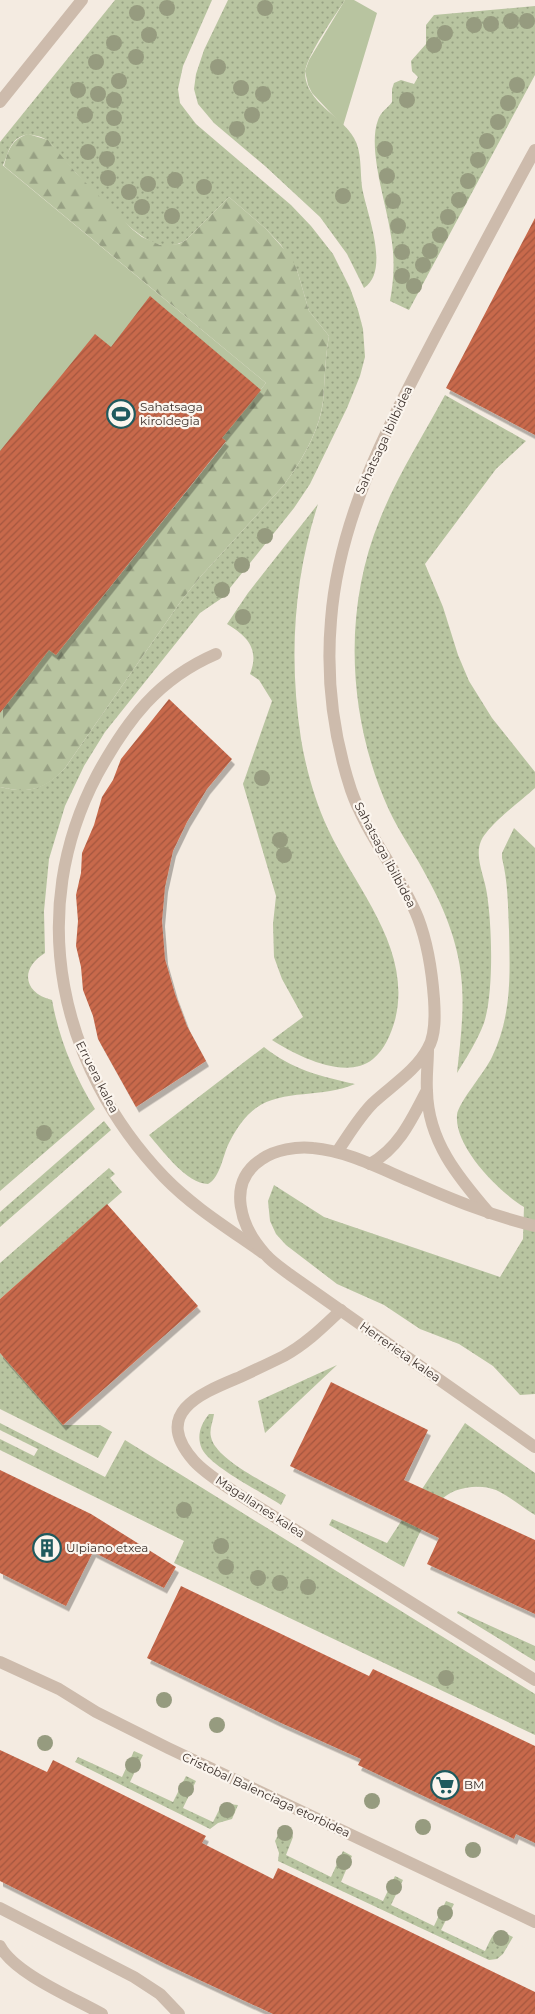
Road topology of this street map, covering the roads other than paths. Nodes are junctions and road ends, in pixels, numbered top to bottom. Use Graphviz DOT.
graph roads {
  1 [pos="82,0"];
  2 [pos="0,102"];
  3 [pos="535,150"];
  4 [pos="216,654"];
  5 [pos="428,1049"];
  6 [pos="427,1090"];
  7 [pos="336,1152"];
  8 [pos="370,1164"];
  9 [pos="489,1213"];
  10 [pos="535,1226"];
  11 [pos="265,1254"];
  12 [pos="341,1310"];
  13 [pos="534,1445"];
  14 [pos="0,1662"];
  15 [pos="535,1680"];
  16 [pos="0,1908"];
  17 [pos="535,1922"];
  18 [pos="0,1946"];
  19 [pos="102,2014"];
  20 [pos="178,2014"];
  1 -- 2 [label="street"];
  3 -- 5 [label="street, Sahatsaga ibilbidea"];
  4 -- 11 [label="street, Erruera kalea"];
  5 -- 6 [label="street, Sahatsaga ibilbidea"];
  5 -- 7 [label="street"];
  6 -- 8 [label="street"];
  6 -- 9 [label="street, Sahatsaga ibilbidea"];
  7 -- 8 [label="street"];
  7 -- 11 [label="street"];
  8 -- 9 [label="street"];
  9 -- 10 [label="street"];
  11 -- 12 [label="street, Herrerieta kalea"];
  12 -- 13 [label="street, Herrerieta kalea"];
  12 -- 15 [label="street, Magallanes kalea"];
  14 -- 17 [label="street, Cristobal Balenciaga etorbidea"];
  16 -- 20 [label="street"];
  18 -- 19 [label="street"];
}
